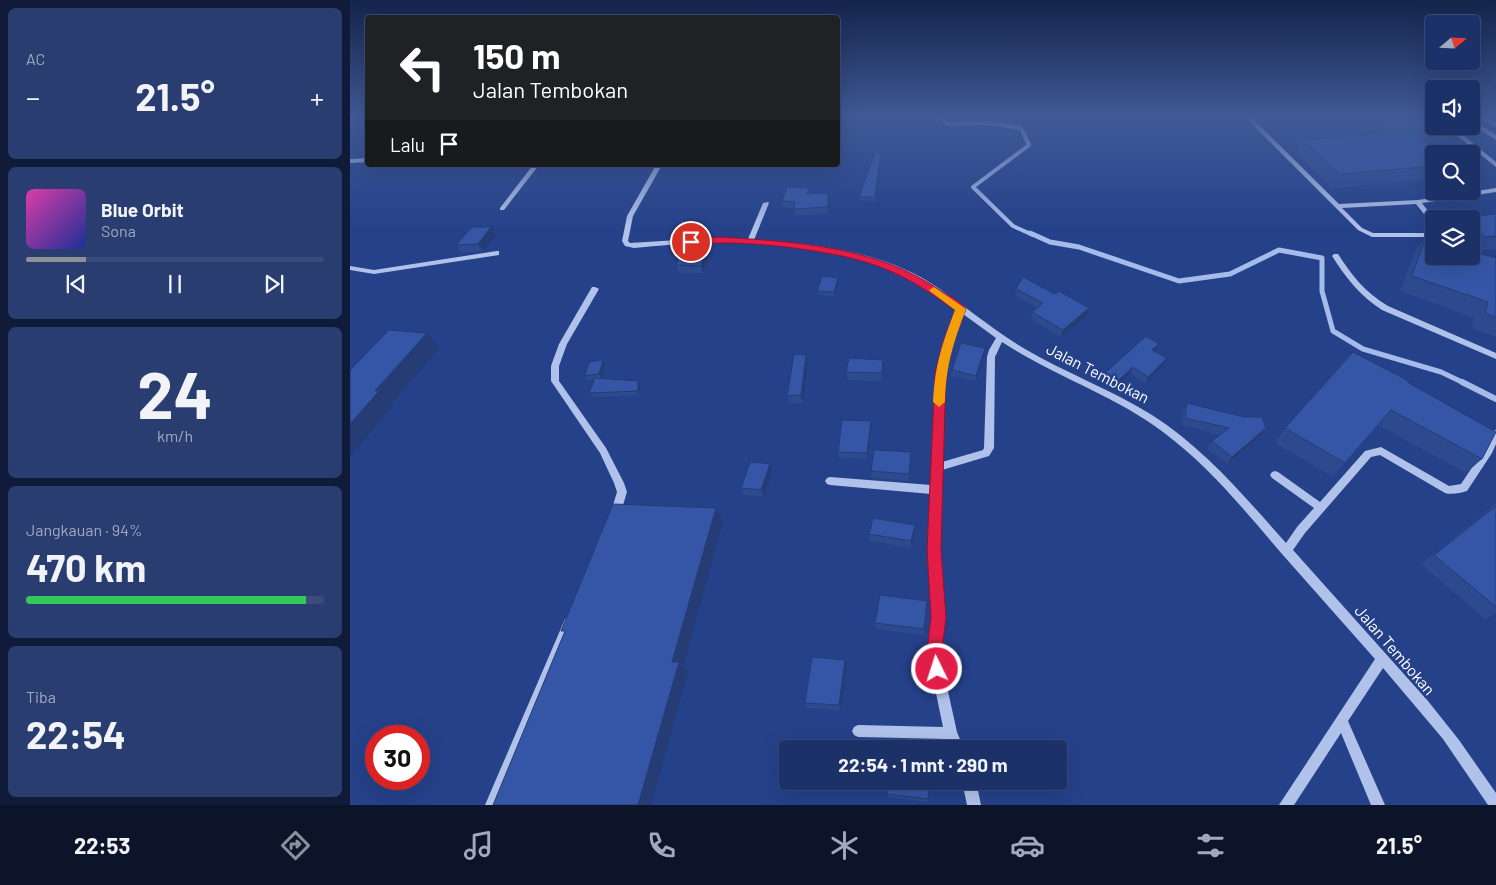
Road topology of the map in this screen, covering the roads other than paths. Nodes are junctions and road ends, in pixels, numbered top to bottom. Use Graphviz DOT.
graph roads {
  1 [pos="1285,154"];
  2 [pos="1482,154"];
  3 [pos="365,160"];
  4 [pos="350,161"];
  5 [pos="1496,165"];
  6 [pos="534,167"];
  7 [pos="658,167"];
  8 [pos="1496,190"];
  9 [pos="1418,202"];
  10 [pos="766,203"];
  11 [pos="1338,206"];
  12 [pos="502,209"];
  13 [pos="1425,211"];
  14 [pos="1425,235"];
  15 [pos="750,242"];
  16 [pos="497,254"];
  17 [pos="1336,256"];
  18 [pos="350,268"];
  19 [pos="595,288"];
  20 [pos="961,309"];
  21 [pos="997,343"];
  22 [pos="1496,356"];
  23 [pos="1496,434"];
  24 [pos="1490,443"];
  25 [pos="937,467"];
  26 [pos="1275,475"];
  27 [pos="830,481"];
  28 [pos="936,490"];
  29 [pos="1321,508"];
  30 [pos="608,529"];
  31 [pos="1286,551"];
  32 [pos="574,612"];
  33 [pos="1382,659"];
  34 [pos="1342,721"];
  35 [pos="858,731"];
  36 [pos="952,733"];
  37 [pos="955,740"];
  38 [pos="970,790"];
  39 [pos="492,805"];
  40 [pos="974,805"];
  41 [pos="1286,805"];
  42 [pos="1378,805"];
  43 [pos="1496,805"];
  1 -- 11 [label="street"];
  2 -- 5 [label="street"];
  3 -- 4 [label="street"];
  6 -- 12 [label="street"];
  7 -- 15 [label="street, Jalan Tembokan"];
  8 -- 9 [label="street"];
  9 -- 11 [label="street"];
  9 -- 13 [label="street"];
  10 -- 15 [label="street"];
  11 -- 14 [label="street"];
  15 -- 20 [label="street, Jalan Tembokan"];
  16 -- 18 [label="street"];
  17 -- 22 [label="street"];
  19 -- 30 [label="street"];
  20 -- 21 [label="street, Jalan Tembokan"];
  20 -- 25 [label="street"];
  21 -- 25 [label="street"];
  21 -- 31 [label="street, Jalan Tembokan"];
  23 -- 24 [label="street"];
  24 -- 29 [label="street"];
  25 -- 28 [label="street"];
  26 -- 29 [label="street"];
  27 -- 28 [label="street"];
  28 -- 36 [label="street"];
  29 -- 31 [label="street"];
  31 -- 33 [label="street, Jalan Tembokan"];
  32 -- 39 [label="street"];
  33 -- 34 [label="street"];
  33 -- 43 [label="street, Jalan Tembokan"];
  34 -- 41 [label="street"];
  34 -- 42 [label="street"];
  35 -- 36 [label="street"];
  36 -- 37 [label="street"];
  38 -- 40 [label="street"];
}
